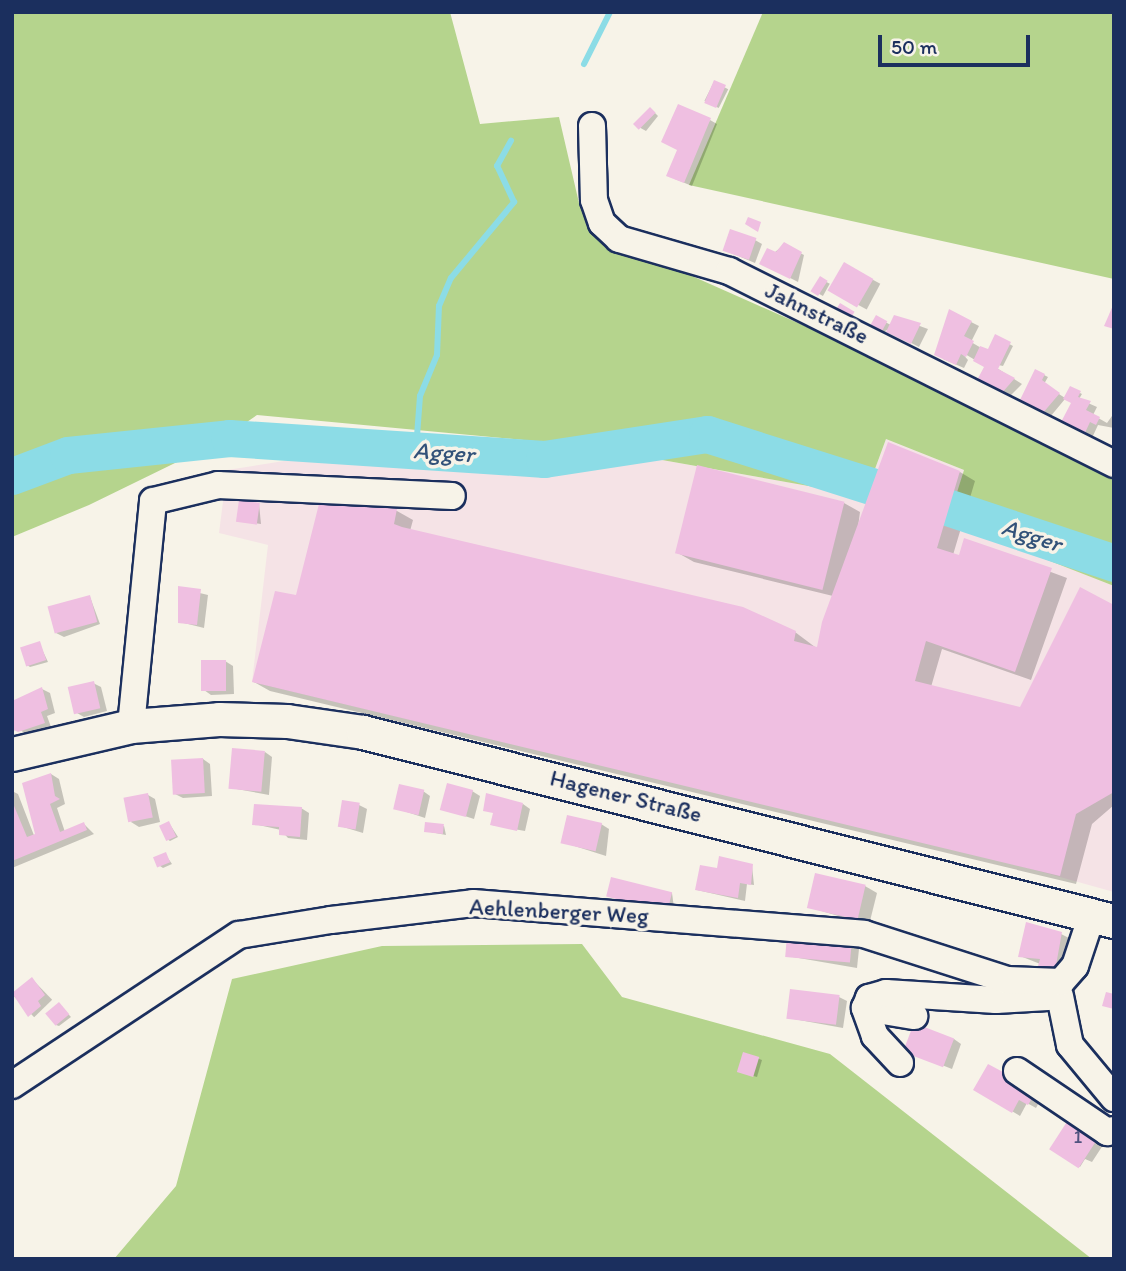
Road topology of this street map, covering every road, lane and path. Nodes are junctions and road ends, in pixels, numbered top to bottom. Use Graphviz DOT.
graph roads {
  1 [pos="592,126"];
  2 [pos="1114,464"];
  3 [pos="452,496"];
  4 [pos="131,726"];
  5 [pos="12,754"];
  6 [pos="1103,918"];
  7 [pos="1061,989"];
  8 [pos="865,1008"];
  9 [pos="914,1016"];
  10 [pos="900,1063"];
  11 [pos="1017,1071"];
  12 [pos="12,1085"];
  13 [pos="1114,1098"];
  14 [pos="1114,1130"];
  1 -- 2 [label="street, Jahnstraße"];
  3 -- 4 [label="street"];
  4 -- 5 [label="main road, Hagener Straße"];
  4 -- 6 [label="main road, Hagener Straße"];
  6 -- 7 [label="street"];
  7 -- 8 [label="street"];
  7 -- 12 [label="street, Aehlenberger Weg"];
  7 -- 13 [label="street"];
  8 -- 9 [label="street"];
  8 -- 10 [label="street"];
  11 -- 14 [label="street"];
}
